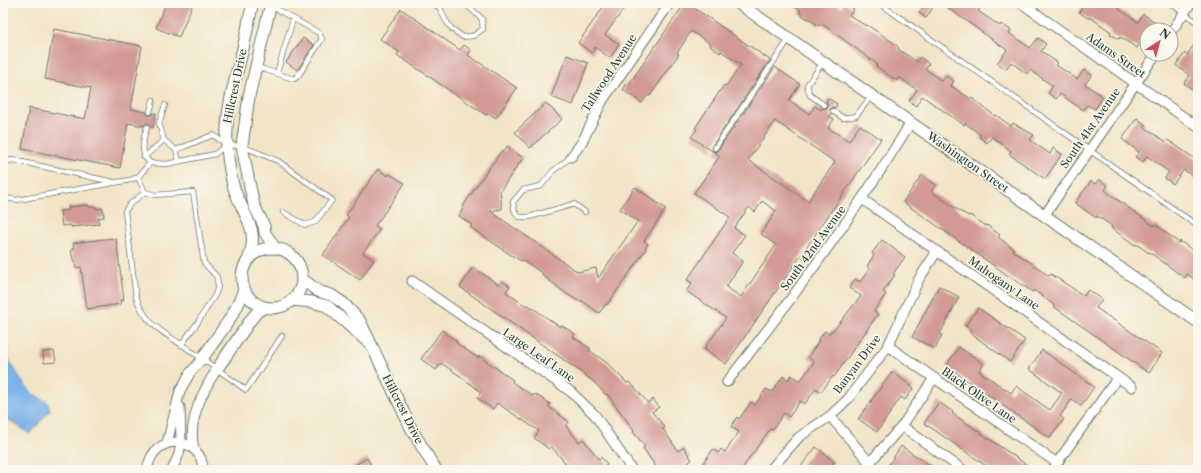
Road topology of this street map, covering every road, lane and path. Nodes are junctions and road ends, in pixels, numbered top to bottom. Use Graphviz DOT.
graph roads {
  1 [pos="253,3"];
  2 [pos="433,3"];
  3 [pos="465,3"];
  4 [pos="670,3"];
  5 [pos="738,3"];
  6 [pos="879,3"];
  7 [pos="1021,3"];
  8 [pos="1170,3"];
  9 [pos="1191,3"];
  10 [pos="271,5"];
  11 [pos="1184,13"];
  12 [pos="293,19"];
  13 [pos="1178,22"];
  14 [pos="1198,22"];
  15 [pos="789,39"];
  16 [pos="823,62"];
  17 [pos="1150,62"];
  18 [pos="256,67"];
  19 [pos="278,73"];
  20 [pos="1136,83"];
  21 [pos="872,95"];
  22 [pos="153,100"];
  23 [pos="165,105"];
  24 [pos="824,105"];
  25 [pos="833,111"];
  26 [pos="150,112"];
  27 [pos="911,122"];
  28 [pos="147,127"];
  29 [pos="1198,127"];
  30 [pos="164,140"];
  31 [pos="227,145"];
  32 [pos="242,146"];
  33 [pos="715,148"];
  34 [pos="176,150"];
  35 [pos="1089,151"];
  36 [pos="572,156"];
  37 [pos="144,157"];
  38 [pos="179,161"];
  39 [pos="3,162"];
  40 [pos="150,162"];
  41 [pos="138,177"];
  42 [pos="116,183"];
  43 [pos="145,192"];
  44 [pos="3,196"];
  45 [pos="862,199"];
  46 [pos="283,212"];
  47 [pos="585,212"];
  48 [pos="1044,216"];
  49 [pos="1198,226"];
  50 [pos="275,248"];
  51 [pos="937,251"];
  52 [pos="248,260"];
  53 [pos="302,279"];
  54 [pos="412,281"];
  55 [pos="244,288"];
  56 [pos="292,300"];
  57 [pos="265,307"];
  58 [pos="1198,322"];
  59 [pos="282,336"];
  60 [pos="181,345"];
  61 [pos="888,346"];
  62 [pos="374,347"];
  63 [pos="202,359"];
  64 [pos="217,369"];
  65 [pos="1118,377"];
  66 [pos="934,378"];
  67 [pos="728,382"];
  68 [pos="1132,387"];
  69 [pos="180,391"];
  70 [pos="830,416"];
  71 [pos="902,426"];
  72 [pos="167,443"];
  73 [pos="180,443"];
  74 [pos="194,449"];
  75 [pos="1055,467"];
  76 [pos="869,468"];
  77 [pos="147,470"];
  78 [pos="172,470"];
  79 [pos="203,470"];
  80 [pos="436,470"];
  81 [pos="632,470"];
  82 [pos="770,470"];
  83 [pos="963,470"];
  1 -- 31 [label="street, Hillcrest Drive"];
  2 -- 3 [label="lane"];
  4 -- 36 [label="street, Tallwood Avenue"];
  5 -- 15 [label="street, Washington Street"];
  6 -- 35 [label="lane"];
  7 -- 20 [label="street, Adams Street"];
  8 -- 11 [label="lane"];
  9 -- 11 [label="street"];
  10 -- 12 [label="lane"];
  10 -- 18 [label="street, Hillcrest Drive"];
  11 -- 13 [label="street"];
  11 -- 14 [label="lane"];
  12 -- 19 [label="lane"];
  12 -- 19 [label="lane"];
  15 -- 16 [label="street, Washington Street"];
  15 -- 33 [label="lane"];
  16 -- 21 [label="street, Washington Street"];
  16 -- 24 [label="lane"];
  17 -- 20 [label="street, South 41st Avenue"];
  18 -- 19 [label="lane"];
  18 -- 32 [label="street, Hillcrest Drive"];
  20 -- 29 [label="street, Adams Street"];
  20 -- 35 [label="street, South 41st Avenue"];
  21 -- 25 [label="lane"];
  21 -- 27 [label="street, Washington Street"];
  22 -- 26 [label="lane"];
  23 -- 30 [label="lane"];
  27 -- 45 [label="street, South 42nd Avenue"];
  27 -- 48 [label="street, Washington Street"];
  28 -- 37 [label="lane"];
  30 -- 34 [label="lane"];
  30 -- 37 [label="lane"];
  31 -- 32 [label="lane"];
  31 -- 34 [label="lane"];
  31 -- 38 [label="lane"];
  31 -- 52 [label="street, Hillcrest Drive"];
  32 -- 46 [label="lane"];
  32 -- 50 [label="street, Hillcrest Drive"];
  34 -- 38 [label="lane"];
  35 -- 48 [label="street, South 41st Avenue"];
  35 -- 49 [label="lane"];
  36 -- 47 [label="lane"];
  37 -- 40 [label="lane"];
  38 -- 40 [label="lane"];
  39 -- 42 [label="lane"];
  40 -- 41 [label="lane"];
  41 -- 42 [label="lane"];
  41 -- 43 [label="lane"];
  42 -- 44 [label="lane"];
  43 -- 60 [label="lane"];
  43 -- 60 [label="lane"];
  45 -- 51 [label="street, Mahogany Lane"];
  45 -- 67 [label="street, South 42nd Avenue"];
  48 -- 58 [label="street, Washington Street"];
  50 -- 52 [label="street"];
  50 -- 53 [label="street"];
  51 -- 61 [label="street, Banyan Drive"];
  51 -- 65 [label="street, Mahogany Lane"];
  52 -- 55 [label="street, Hillcrest Drive"];
  53 -- 56 [label="street"];
  53 -- 62 [label="street, Hillcrest Drive"];
  54 -- 81 [label="street, Large Leaf Lane"];
  55 -- 57 [label="street"];
  55 -- 63 [label="street, Hillcrest Drive"];
  56 -- 57 [label="street, Hillcrest Drive"];
  56 -- 62 [label="street, Hillcrest Drive"];
  57 -- 64 [label="street"];
  59 -- 64 [label="lane"];
  60 -- 63 [label="lane"];
  61 -- 66 [label="street, Black Olive Lane"];
  61 -- 70 [label="street, Banyan Drive"];
  62 -- 80 [label="street, Hillcrest Drive"];
  63 -- 64 [label="lane"];
  63 -- 69 [label="street"];
  64 -- 74 [label="street"];
  65 -- 68 [label="street, Mahogany Lane"];
  65 -- 75 [label="street"];
  66 -- 71 [label="street"];
  66 -- 75 [label="street, Black Olive Lane"];
  69 -- 72 [label="street"];
  69 -- 73 [label="street"];
  70 -- 76 [label="street"];
  70 -- 82 [label="street, Banyan Drive"];
  71 -- 76 [label="street"];
  71 -- 83 [label="street"];
  72 -- 73 [label="street"];
  72 -- 77 [label="street"];
  73 -- 74 [label="street"];
  73 -- 78 [label="street"];
  74 -- 79 [label="street"];
}
